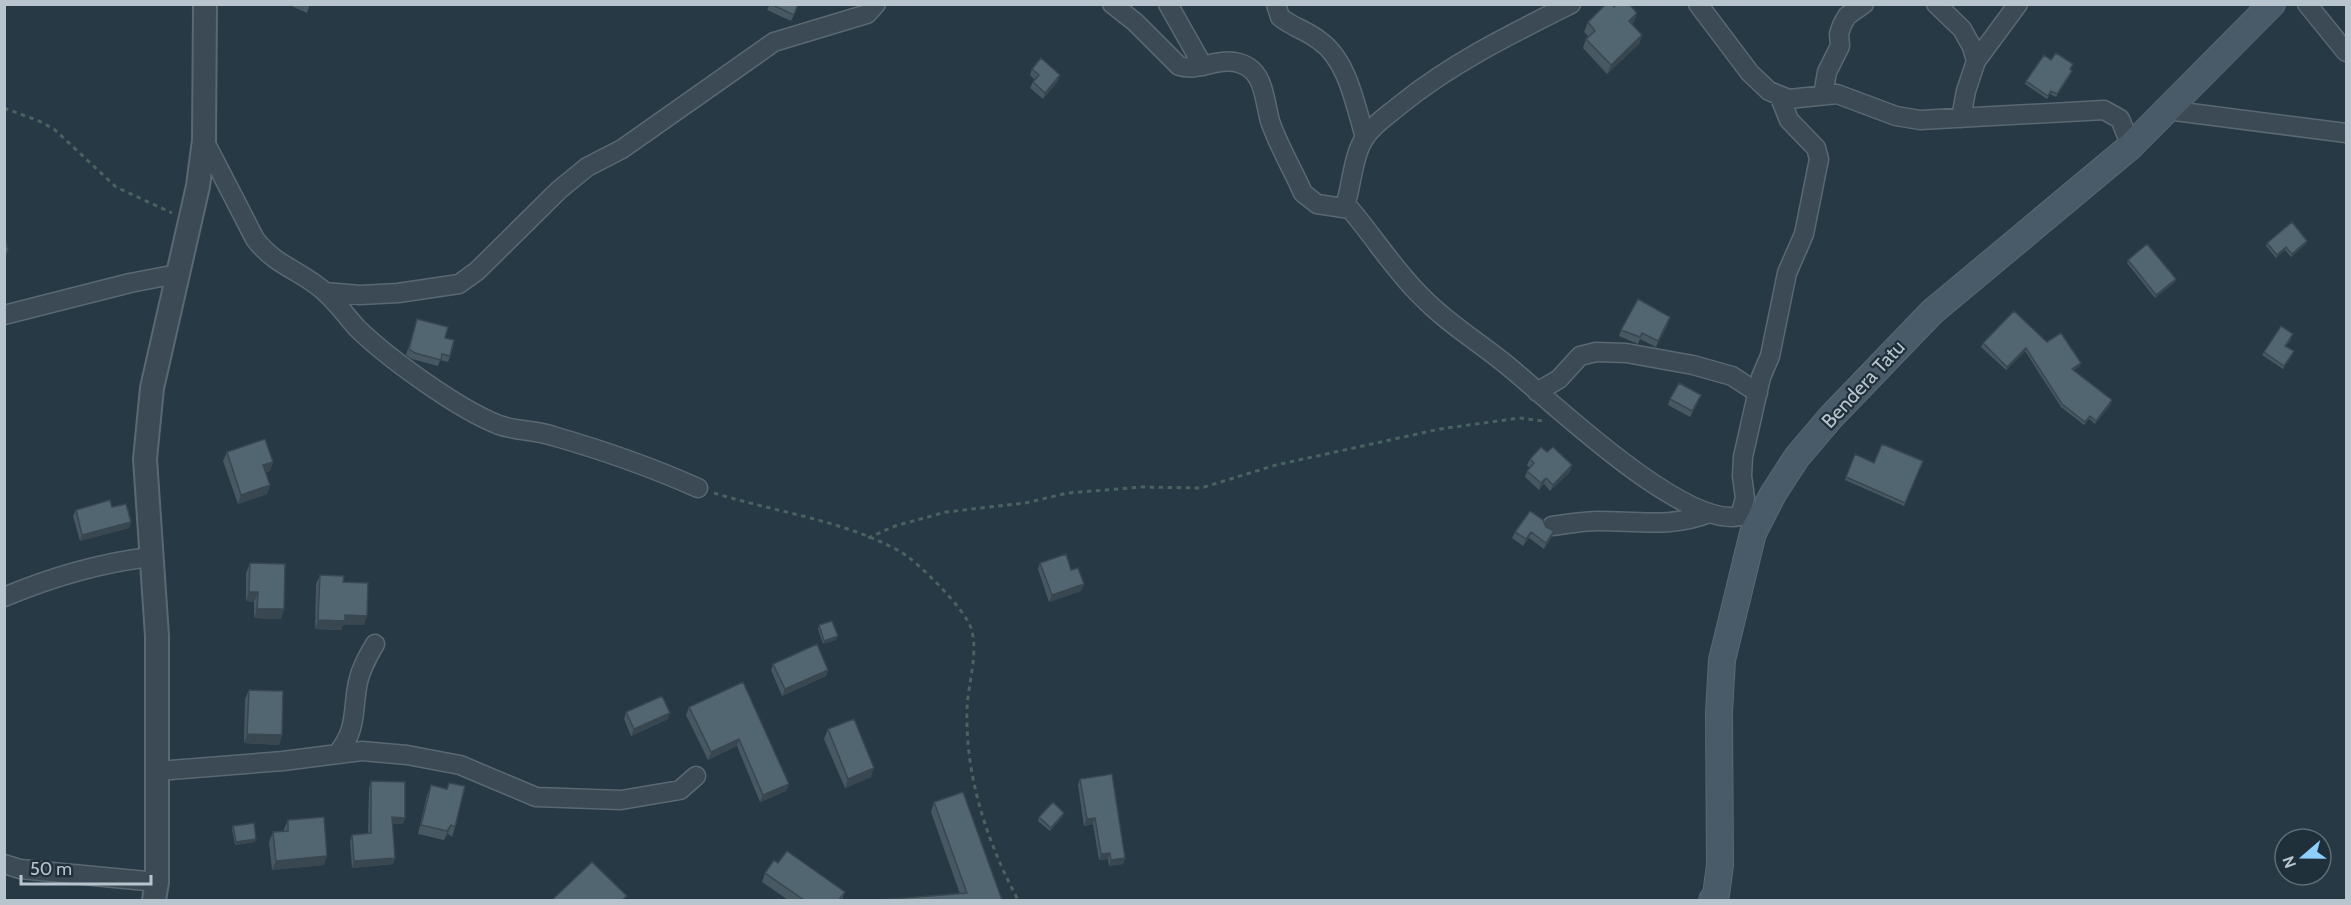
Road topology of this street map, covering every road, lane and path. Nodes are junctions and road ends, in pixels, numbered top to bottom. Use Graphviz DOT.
graph roads {
  1 [pos="205,4"];
  2 [pos="876,4"];
  3 [pos="1112,4"];
  4 [pos="1168,4"];
  5 [pos="1276,4"];
  6 [pos="1571,4"];
  7 [pos="1698,4"];
  8 [pos="1864,4"];
  9 [pos="1936,4"];
  10 [pos="2018,4"];
  11 [pos="2272,4"];
  12 [pos="2307,4"];
  13 [pos="2346,52"];
  14 [pos="1976,61"];
  15 [pos="1203,66"];
  16 [pos="1779,95"];
  17 [pos="1823,95"];
  18 [pos="4,108"];
  19 [pos="2167,110"];
  20 [pos="1961,118"];
  21 [pos="2346,133"];
  22 [pos="1365,136"];
  23 [pos="204,140"];
  24 [pos="2131,146"];
  25 [pos="1345,206"];
  26 [pos="189,223"];
  27 [pos="177,274"];
  28 [pos="325,292"];
  29 [pos="4,315"];
  30 [pos="1537,392"];
  31 [pos="1758,393"];
  32 [pos="1576,426"];
  33 [pos="698,488"];
  34 [pos="1709,513"];
  35 [pos="1552,526"];
  36 [pos="868,538"];
  37 [pos="150,557"];
  38 [pos="4,597"];
  39 [pos="375,644"];
  40 [pos="338,753"];
  41 [pos="158,771"];
  42 [pos="696,776"];
  43 [pos="4,864"];
  44 [pos="155,891"];
  45 [pos="1018,900"];
  46 [pos="1712,900"];
  1 -- 23 [label="street"];
  2 -- 28 [label="street"];
  3 -- 15 [label="street"];
  4 -- 15 [label="street"];
  5 -- 22 [label="street"];
  6 -- 22 [label="street"];
  7 -- 16 [label="street"];
  8 -- 17 [label="street"];
  9 -- 14 [label="street"];
  10 -- 14 [label="street"];
  11 -- 19 [label="main road, Bendera Tatu"];
  12 -- 13 [label="street"];
  14 -- 20 [label="street"];
  15 -- 25 [label="street"];
  16 -- 17 [label="street"];
  16 -- 31 [label="street"];
  17 -- 20 [label="street"];
  18 -- 26 [label="path"];
  19 -- 21 [label="street"];
  19 -- 24 [label="main road, Bendera Tatu"];
  20 -- 24 [label="street"];
  22 -- 25 [label="street"];
  23 -- 26 [label="street"];
  23 -- 28 [label="street"];
  24 -- 46 [label="main road, Bendera Tatu"];
  25 -- 30 [label="street"];
  26 -- 27 [label="street"];
  27 -- 29 [label="street"];
  27 -- 37 [label="street"];
  28 -- 33 [label="street"];
  30 -- 31 [label="street"];
  30 -- 32 [label="street"];
  31 -- 34 [label="street"];
  32 -- 34 [label="street"];
  32 -- 36 [label="path"];
  33 -- 36 [label="path"];
  34 -- 35 [label="street"];
  36 -- 45 [label="path"];
  37 -- 38 [label="street"];
  37 -- 41 [label="street"];
  39 -- 40 [label="street"];
  40 -- 41 [label="street"];
  40 -- 42 [label="street"];
  41 -- 44 [label="street"];
  43 -- 44 [label="street"];
}
